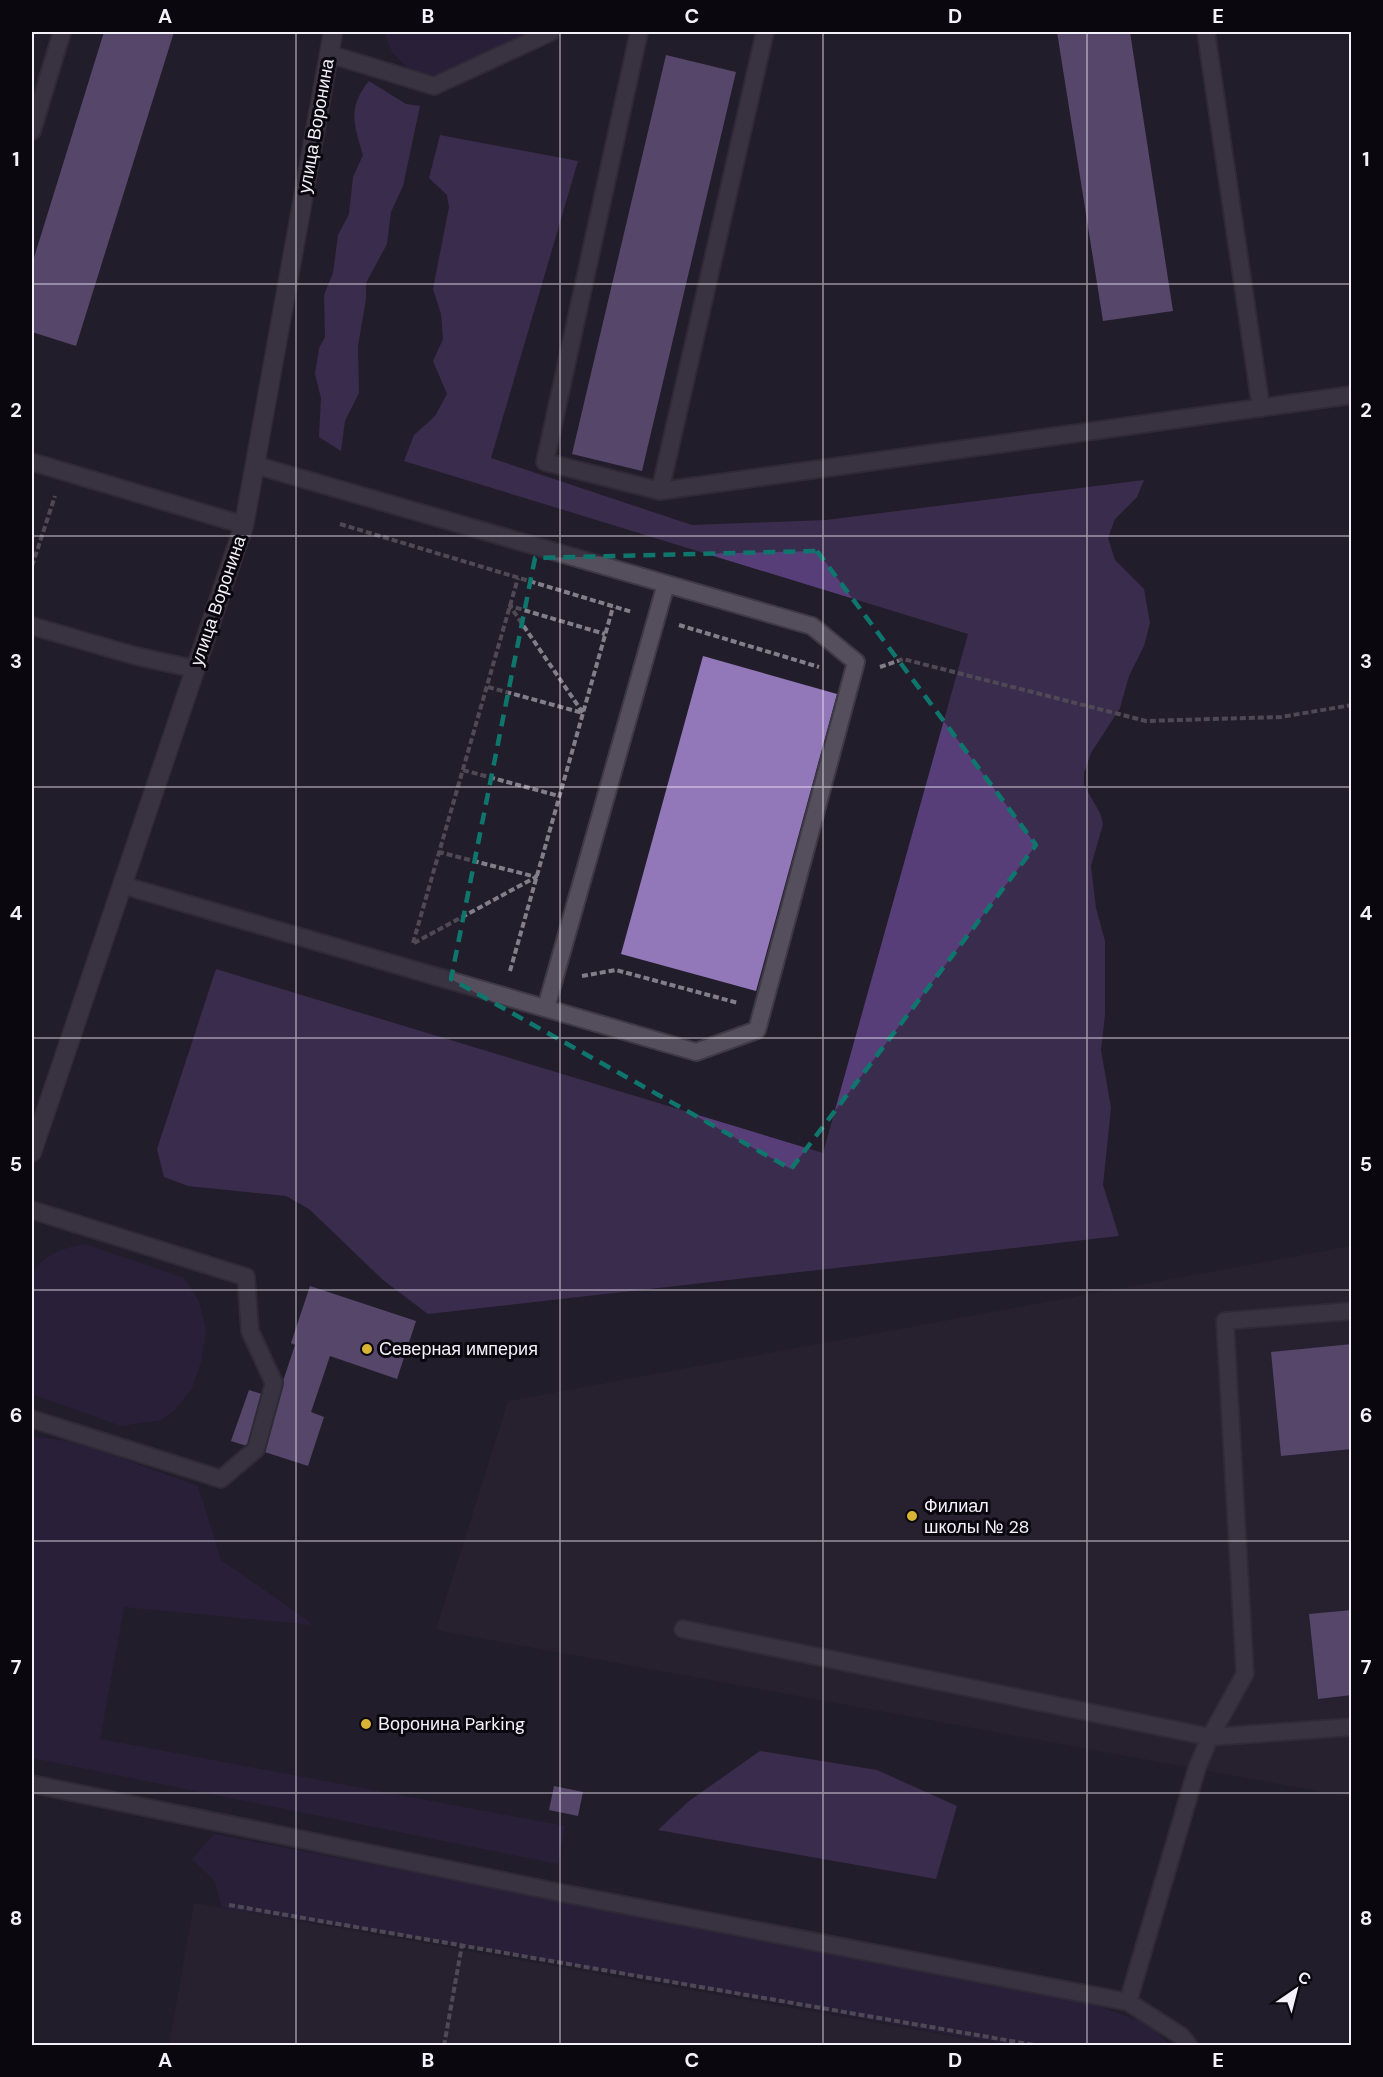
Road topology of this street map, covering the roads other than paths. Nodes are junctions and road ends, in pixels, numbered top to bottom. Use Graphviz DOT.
graph roads {
  1 [pos="62,32"];
  2 [pos="333,32"];
  3 [pos="551,32"];
  4 [pos="639,32"];
  5 [pos="765,32"];
  6 [pos="1206,32"];
  7 [pos="329,54"];
  8 [pos="32,131"];
  9 [pos="1352,395"];
  10 [pos="1261,408"];
  11 [pos="32,462"];
  12 [pos="255,465"];
  13 [pos="660,491"];
  14 [pos="244,525"];
  15 [pos="666,584"];
  16 [pos="32,626"];
  17 [pos="195,669"];
  18 [pos="122,885"];
  19 [pos="546,1008"];
  20 [pos="32,1152"];
  21 [pos="32,1210"];
  22 [pos="1352,1311"];
  23 [pos="32,1419"];
  24 [pos="683,1629"];
  25 [pos="1352,1727"];
  26 [pos="1210,1737"];
  27 [pos="32,1784"];
  28 [pos="1128,2002"];
  29 [pos="1189,2046"];
  1 -- 8 [label="lane"];
  2 -- 7 [label="street, улица Воронина"];
  3 -- 7 [label="lane"];
  4 -- 13 [label="lane"];
  5 -- 13 [label="lane"];
  6 -- 10 [label="lane"];
  7 -- 12 [label="street, улица Воронина"];
  9 -- 10 [label="lane"];
  10 -- 13 [label="lane"];
  11 -- 14 [label="lane"];
  12 -- 14 [label="street, улица Воронина"];
  12 -- 15 [label="lane"];
  14 -- 17 [label="street, улица Воронина"];
  15 -- 19 [label="lane"];
  15 -- 19 [label="lane"];
  16 -- 17 [label="lane"];
  17 -- 18 [label="street, улица Воронина"];
  18 -- 19 [label="lane"];
  18 -- 20 [label="street, улица Воронина"];
  21 -- 23 [label="lane"];
  22 -- 26 [label="lane"];
  24 -- 26 [label="lane"];
  25 -- 26 [label="lane"];
  26 -- 28 [label="lane"];
  27 -- 28 [label="lane"];
  28 -- 29 [label="lane"];
}
